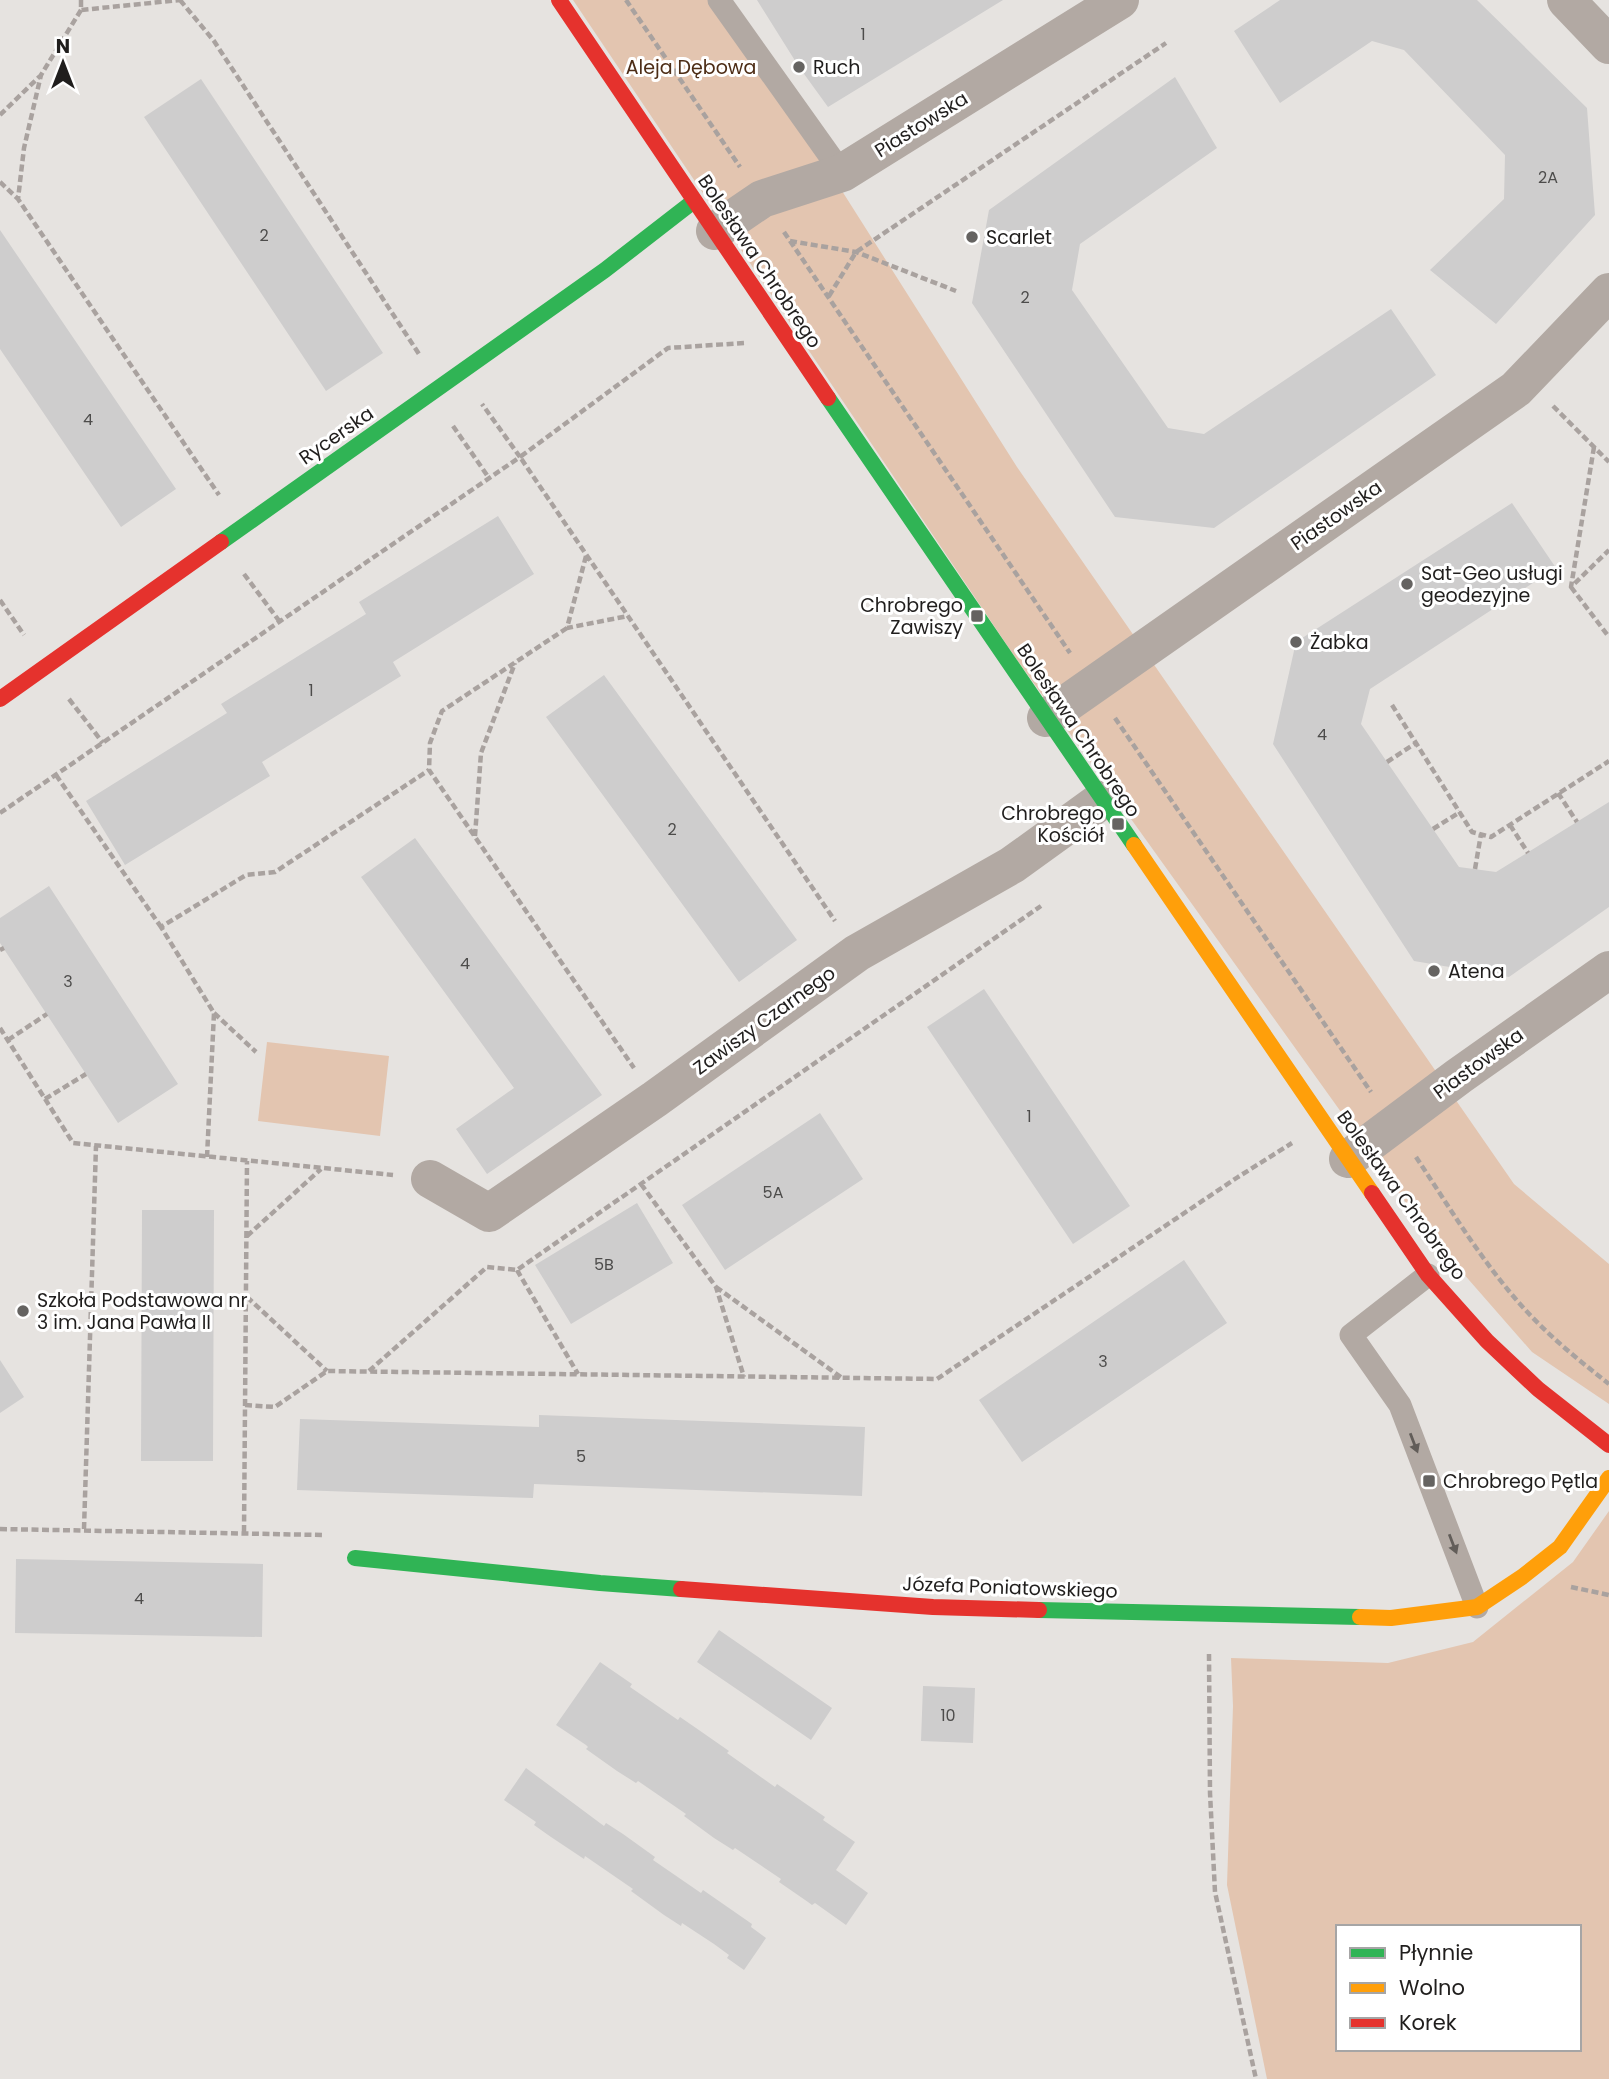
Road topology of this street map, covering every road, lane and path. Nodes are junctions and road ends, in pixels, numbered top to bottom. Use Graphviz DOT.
graph roads {
  1 [pos="81,0"];
  2 [pos="180,0"];
  3 [pos="559,0"];
  4 [pos="719,0"];
  5 [pos="1120,0"];
  6 [pos="1566,0"];
  7 [pos="81,10"];
  8 [pos="1166,43"];
  9 [pos="1609,45"];
  10 [pos="41,75"];
  11 [pos="0,115"];
  12 [pos="842,173"];
  13 [pos="0,182"];
  14 [pos="18,199"];
  15 [pos="704,216"];
  16 [pos="790,241"];
  17 [pos="856,252"];
  18 [pos="956,291"];
  19 [pos="1609,292"];
  20 [pos="830,296"];
  21 [pos="750,348"];
  22 [pos="460,373"];
  23 [pos="1526,379"];
  24 [pos="435,390"];
  25 [pos="1594,447"];
  26 [pos="520,457"];
  27 [pos="1609,462"];
  28 [pos="489,478"];
  29 [pos="242,527"];
  30 [pos="221,542"];
  31 [pos="1609,550"];
  32 [pos="586,555"];
  33 [pos="1571,587"];
  34 [pos="628,616"];
  35 [pos="280,622"];
  36 [pos="567,628"];
  37 [pos="1609,637"];
  38 [pos="515,663"];
  39 [pos="45,667"];
  40 [pos="0,699"];
  41 [pos="1392,705"];
  42 [pos="1046,718"];
  43 [pos="103,743"];
  44 [pos="1416,743"];
  45 [pos="1609,761"];
  46 [pos="1387,762"];
  47 [pos="429,770"];
  48 [pos="56,775"];
  49 [pos="1558,793"];
  50 [pos="1102,800"];
  51 [pos="1460,812"];
  52 [pos="0,813"];
  53 [pos="1577,822"];
  54 [pos="1510,825"];
  55 [pos="1433,829"];
  56 [pos="1481,834"];
  57 [pos="475,837"];
  58 [pos="1528,853"];
  59 [pos="1475,869"];
  60 [pos="1041,906"];
  61 [pos="161,927"];
  62 [pos="857,953"];
  63 [pos="1609,970"];
  64 [pos="214,1013"];
  65 [pos="47,1014"];
  66 [pos="0,1028"];
  67 [pos="8,1040"];
  68 [pos="256,1052"];
  69 [pos="86,1074"];
  70 [pos="655,1099"];
  71 [pos="45,1100"];
  72 [pos="1301,1137"];
  73 [pos="96,1146"];
  74 [pos="206,1157"];
  75 [pos="1348,1158"];
  76 [pos="247,1161"];
  77 [pos="322,1168"];
  78 [pos="430,1179"];
  79 [pos="641,1184"];
  80 [pos="246,1236"];
  81 [pos="517,1270"];
  82 [pos="1428,1275"];
  83 [pos="716,1287"];
  84 [pos="246,1297"];
  85 [pos="327,1371"];
  86 [pos="368,1372"];
  87 [pos="578,1374"];
  88 [pos="744,1377"];
  89 [pos="842,1378"];
  90 [pos="245,1405"];
  91 [pos="1609,1445"];
  92 [pos="1609,1478"];
  93 [pos="0,1529"];
  94 [pos="84,1529"];
  95 [pos="244,1532"];
  96 [pos="335,1535"];
  97 [pos="355,1558"];
  98 [pos="1477,1607"];
  99 [pos="1208,1614"];
  100 [pos="1256,2079"];
  1 -- 7 [label="path"];
  2 -- 7 [label="path"];
  2 -- 24 [label="path"];
  3 -- 15 [label="street, Bolesława Chrobrego"];
  4 -- 12 [label="lane"];
  5 -- 12 [label="street, Piastowska"];
  6 -- 9 [label="street"];
  7 -- 10 [label="path"];
  8 -- 17 [label="path"];
  10 -- 11 [label="path"];
  10 -- 14 [label="path"];
  12 -- 15 [label="street, Piastowska"];
  13 -- 14 [label="path"];
  14 -- 29 [label="path"];
  15 -- 22 [label="street, Rycerska"];
  15 -- 42 [label="street, Bolesława Chrobrego"];
  16 -- 17 [label="path"];
  17 -- 18 [label="path"];
  17 -- 20 [label="path"];
  19 -- 23 [label="street, Piastowska"];
  21 -- 26 [label="path"];
  22 -- 24 [label="street, Rycerska"];
  22 -- 26 [label="path"];
  23 -- 25 [label="path"];
  23 -- 42 [label="street, Piastowska"];
  24 -- 28 [label="path"];
  24 -- 29 [label="street, Rycerska"];
  25 -- 27 [label="path"];
  25 -- 33 [label="path"];
  26 -- 28 [label="path"];
  26 -- 32 [label="path"];
  28 -- 35 [label="path"];
  29 -- 30 [label="street, Rycerska"];
  30 -- 35 [label="path"];
  30 -- 39 [label="street, Rycerska"];
  31 -- 33 [label="path"];
  32 -- 34 [label="path"];
  32 -- 36 [label="path"];
  33 -- 37 [label="path"];
  34 -- 36 [label="path"];
  34 -- 62 [label="path"];
  35 -- 43 [label="path"];
  36 -- 38 [label="path"];
  38 -- 47 [label="path"];
  38 -- 57 [label="path"];
  39 -- 40 [label="street, Rycerska"];
  39 -- 43 [label="path"];
  41 -- 44 [label="path"];
  42 -- 50 [label="street, Bolesława Chrobrego"];
  43 -- 48 [label="path"];
  44 -- 46 [label="path"];
  44 -- 51 [label="path"];
  45 -- 49 [label="path"];
  47 -- 57 [label="path"];
  47 -- 61 [label="path"];
  48 -- 52 [label="path"];
  48 -- 61 [label="path"];
  49 -- 53 [label="path"];
  49 -- 54 [label="path"];
  50 -- 62 [label="street, Zawiszy Czarnego"];
  50 -- 75 [label="street, Bolesława Chrobrego"];
  51 -- 55 [label="path"];
  51 -- 56 [label="path"];
  54 -- 56 [label="path"];
  54 -- 58 [label="path"];
  56 -- 59 [label="path"];
  57 -- 70 [label="path"];
  60 -- 79 [label="path"];
  61 -- 64 [label="path"];
  62 -- 70 [label="street, Zawiszy Czarnego"];
  63 -- 75 [label="street, Piastowska"];
  64 -- 68 [label="path"];
  64 -- 74 [label="path"];
  65 -- 67 [label="path"];
  66 -- 67 [label="path"];
  67 -- 71 [label="path"];
  69 -- 71 [label="path"];
  70 -- 78 [label="street, Zawiszy Czarnego"];
  71 -- 73 [label="path"];
  72 -- 89 [label="path"];
  73 -- 74 [label="path"];
  73 -- 94 [label="path"];
  74 -- 76 [label="path"];
  75 -- 82 [label="street, Bolesława Chrobrego"];
  76 -- 77 [label="path"];
  76 -- 80 [label="path"];
  77 -- 78 [label="path"];
  77 -- 80 [label="path"];
  79 -- 81 [label="path"];
  79 -- 83 [label="path"];
  80 -- 84 [label="path"];
  81 -- 86 [label="path"];
  81 -- 87 [label="path"];
  82 -- 91 [label="street, Bolesława Chrobrego"];
  82 -- 98 [label="lane, one-way"];
  83 -- 88 [label="path"];
  83 -- 89 [label="path"];
  84 -- 85 [label="path"];
  84 -- 90 [label="path"];
  85 -- 86 [label="path"];
  85 -- 90 [label="path"];
  86 -- 87 [label="path"];
  87 -- 88 [label="path"];
  88 -- 89 [label="path"];
  90 -- 95 [label="path"];
  92 -- 98 [label="street, Józefa Poniatowskiego"];
  93 -- 94 [label="path"];
  94 -- 95 [label="path"];
  95 -- 96 [label="path"];
  97 -- 99 [label="street, Józefa Poniatowskiego"];
  98 -- 99 [label="street, Józefa Poniatowskiego"];
  99 -- 100 [label="path"];
}
